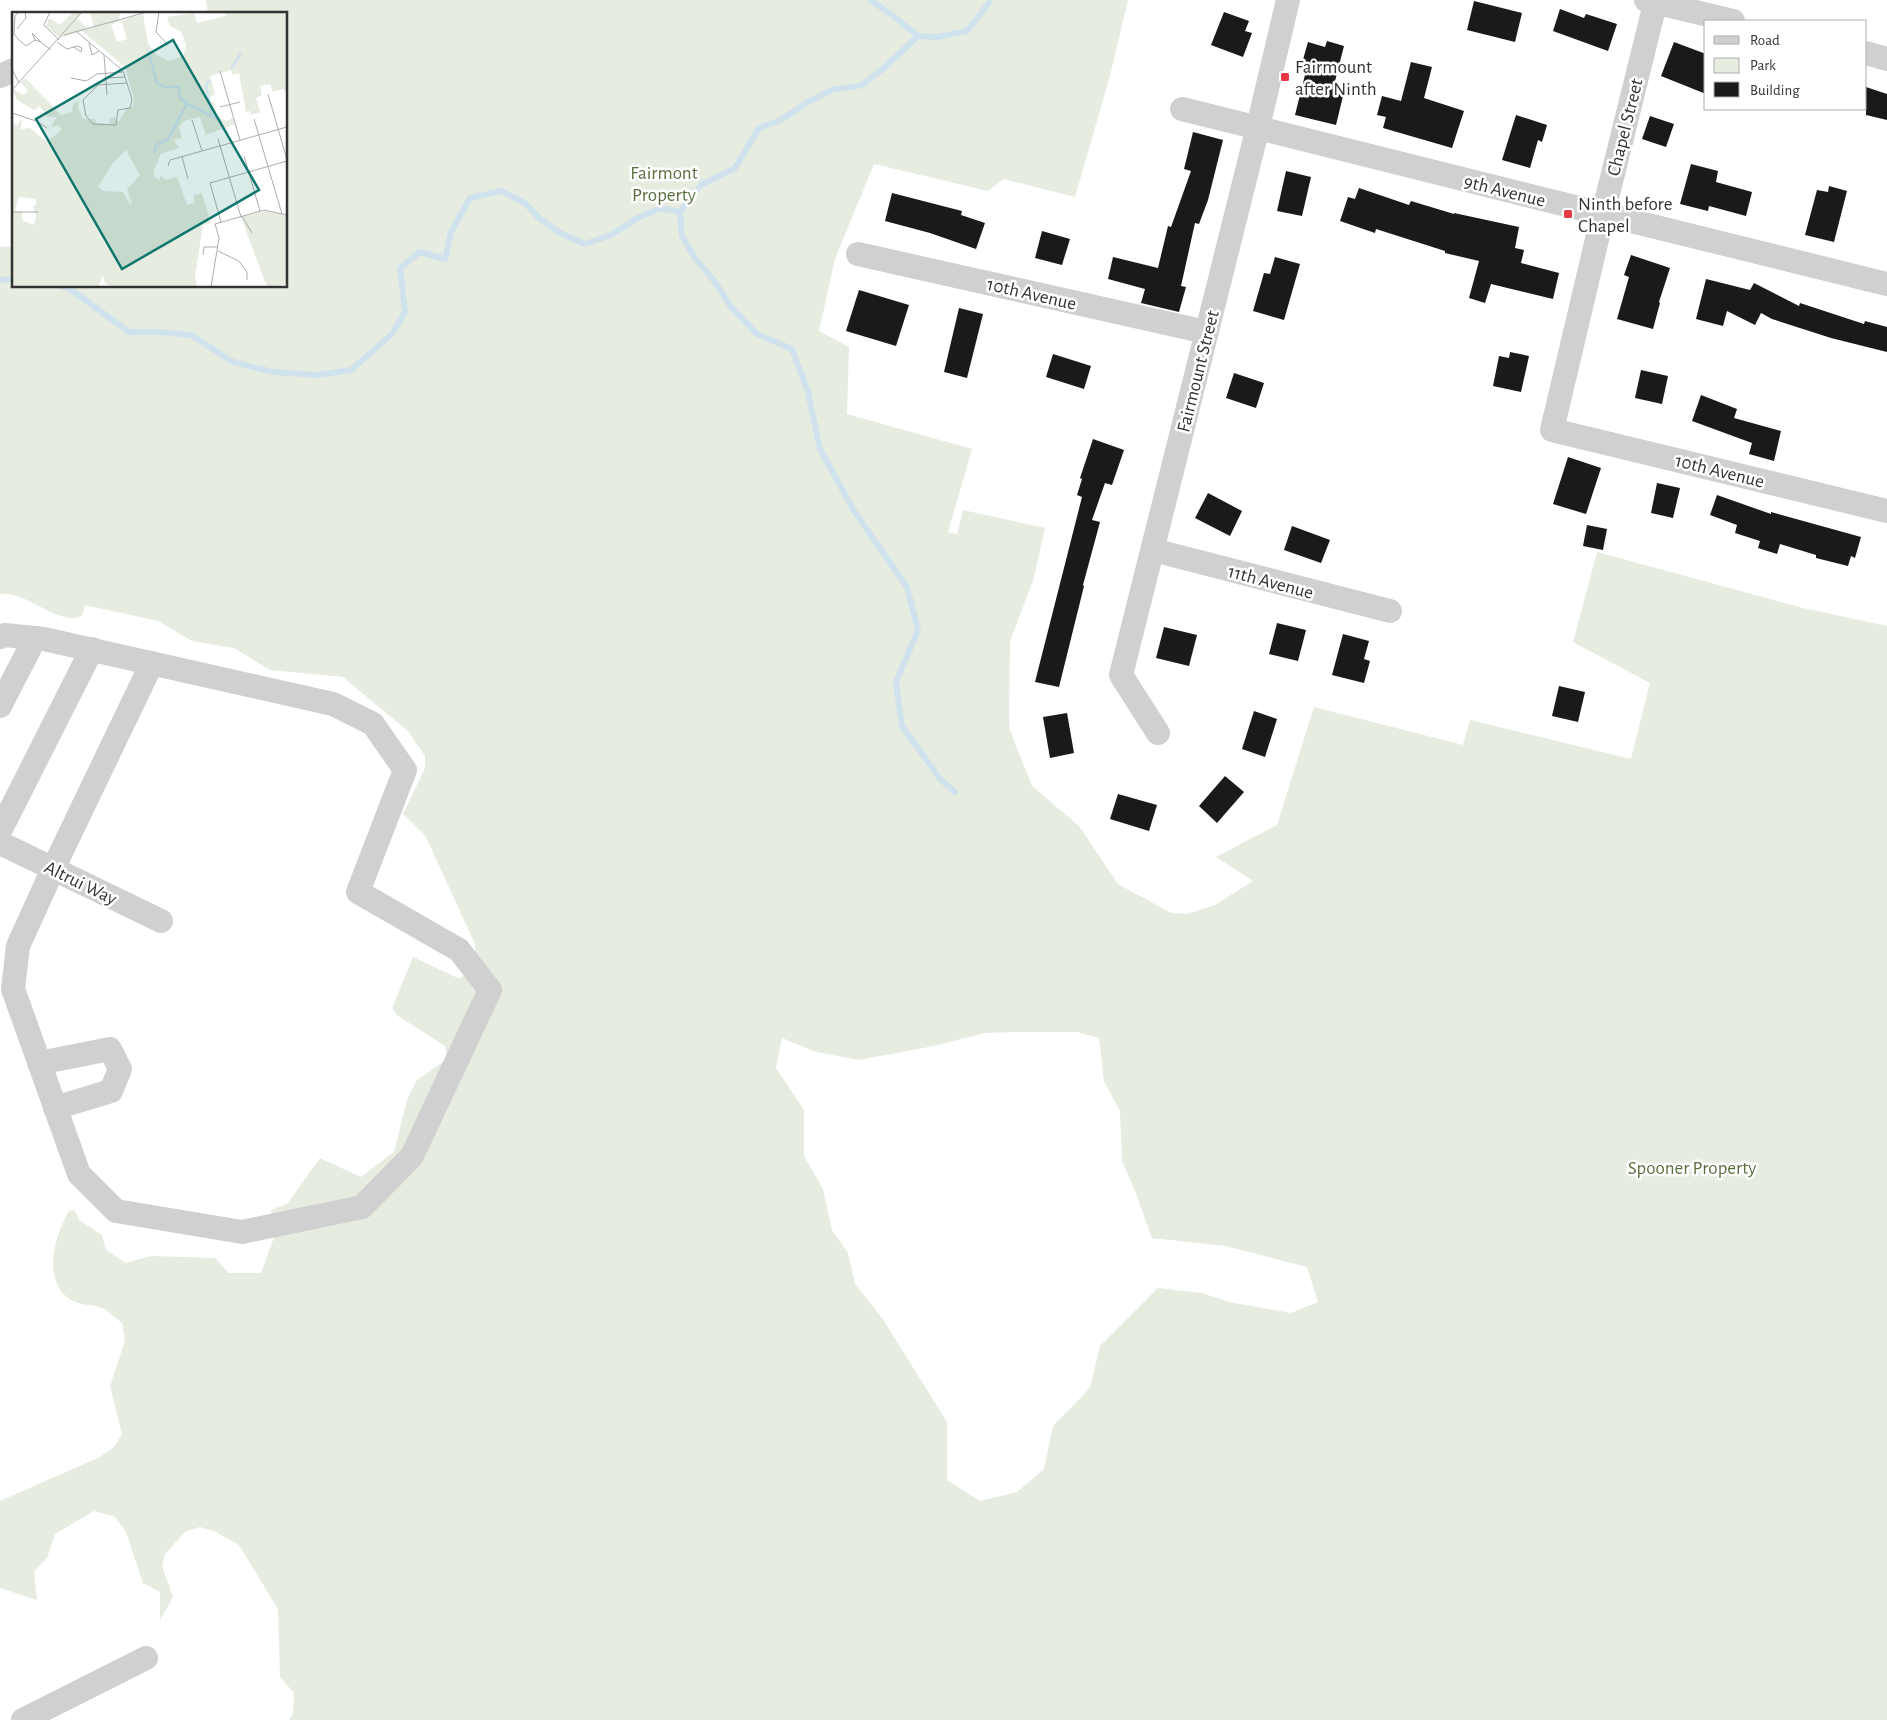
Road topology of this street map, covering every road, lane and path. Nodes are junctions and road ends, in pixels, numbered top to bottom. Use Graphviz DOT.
graph roads {
  1 [pos="1288,0"];
  2 [pos="1652,1"];
  3 [pos="1728,20"];
  4 [pos="1867,54"];
  5 [pos="1887,59"];
  6 [pos="12,71"];
  7 [pos="0,76"];
  8 [pos="1182,109"];
  9 [pos="1258,127"];
  10 [pos="1602,214"];
  11 [pos="858,254"];
  12 [pos="1887,284"];
  13 [pos="1206,332"];
  14 [pos="1552,430"];
  15 [pos="1887,511"];
  16 [pos="1153,550"];
  17 [pos="1390,611"];
  18 [pos="0,637"];
  19 [pos="35,638"];
  20 [pos="92,649"];
  21 [pos="152,663"];
  22 [pos="0,706"];
  23 [pos="1158,733"];
  24 [pos="0,831"];
  25 [pos="0,843"];
  26 [pos="53,869"];
  27 [pos="161,921"];
  28 [pos="39,1063"];
  29 [pos="55,1108"];
  30 [pos="146,1658"];
  31 [pos="23,1720"];
  1 -- 9 [label="street, Fairmount Street"];
  2 -- 3 [label="street"];
  2 -- 10 [label="street, Chapel Street"];
  4 -- 5 [label="street"];
  6 -- 7 [label="street"];
  8 -- 9 [label="street, 9th Avenue"];
  9 -- 10 [label="street, 9th Avenue"];
  9 -- 13 [label="street, Fairmount Street"];
  10 -- 12 [label="street, 9th Avenue"];
  10 -- 14 [label="street, Chapel Street"];
  11 -- 13 [label="street, 10th Avenue"];
  13 -- 16 [label="street, Fairmount Street"];
  14 -- 15 [label="street, 10th Avenue"];
  16 -- 17 [label="street, 11th Avenue"];
  16 -- 23 [label="street, Fairmount Street"];
  18 -- 19 [label="street"];
  19 -- 20 [label="street"];
  19 -- 22 [label="street"];
  20 -- 21 [label="street"];
  20 -- 24 [label="street"];
  21 -- 26 [label="street"];
  21 -- 29 [label="street"];
  25 -- 26 [label="street, Altrui Way"];
  26 -- 27 [label="street, Altrui Way"];
  26 -- 28 [label="street"];
  28 -- 29 [label="street"];
  28 -- 29 [label="street"];
  30 -- 31 [label="street"];
}
